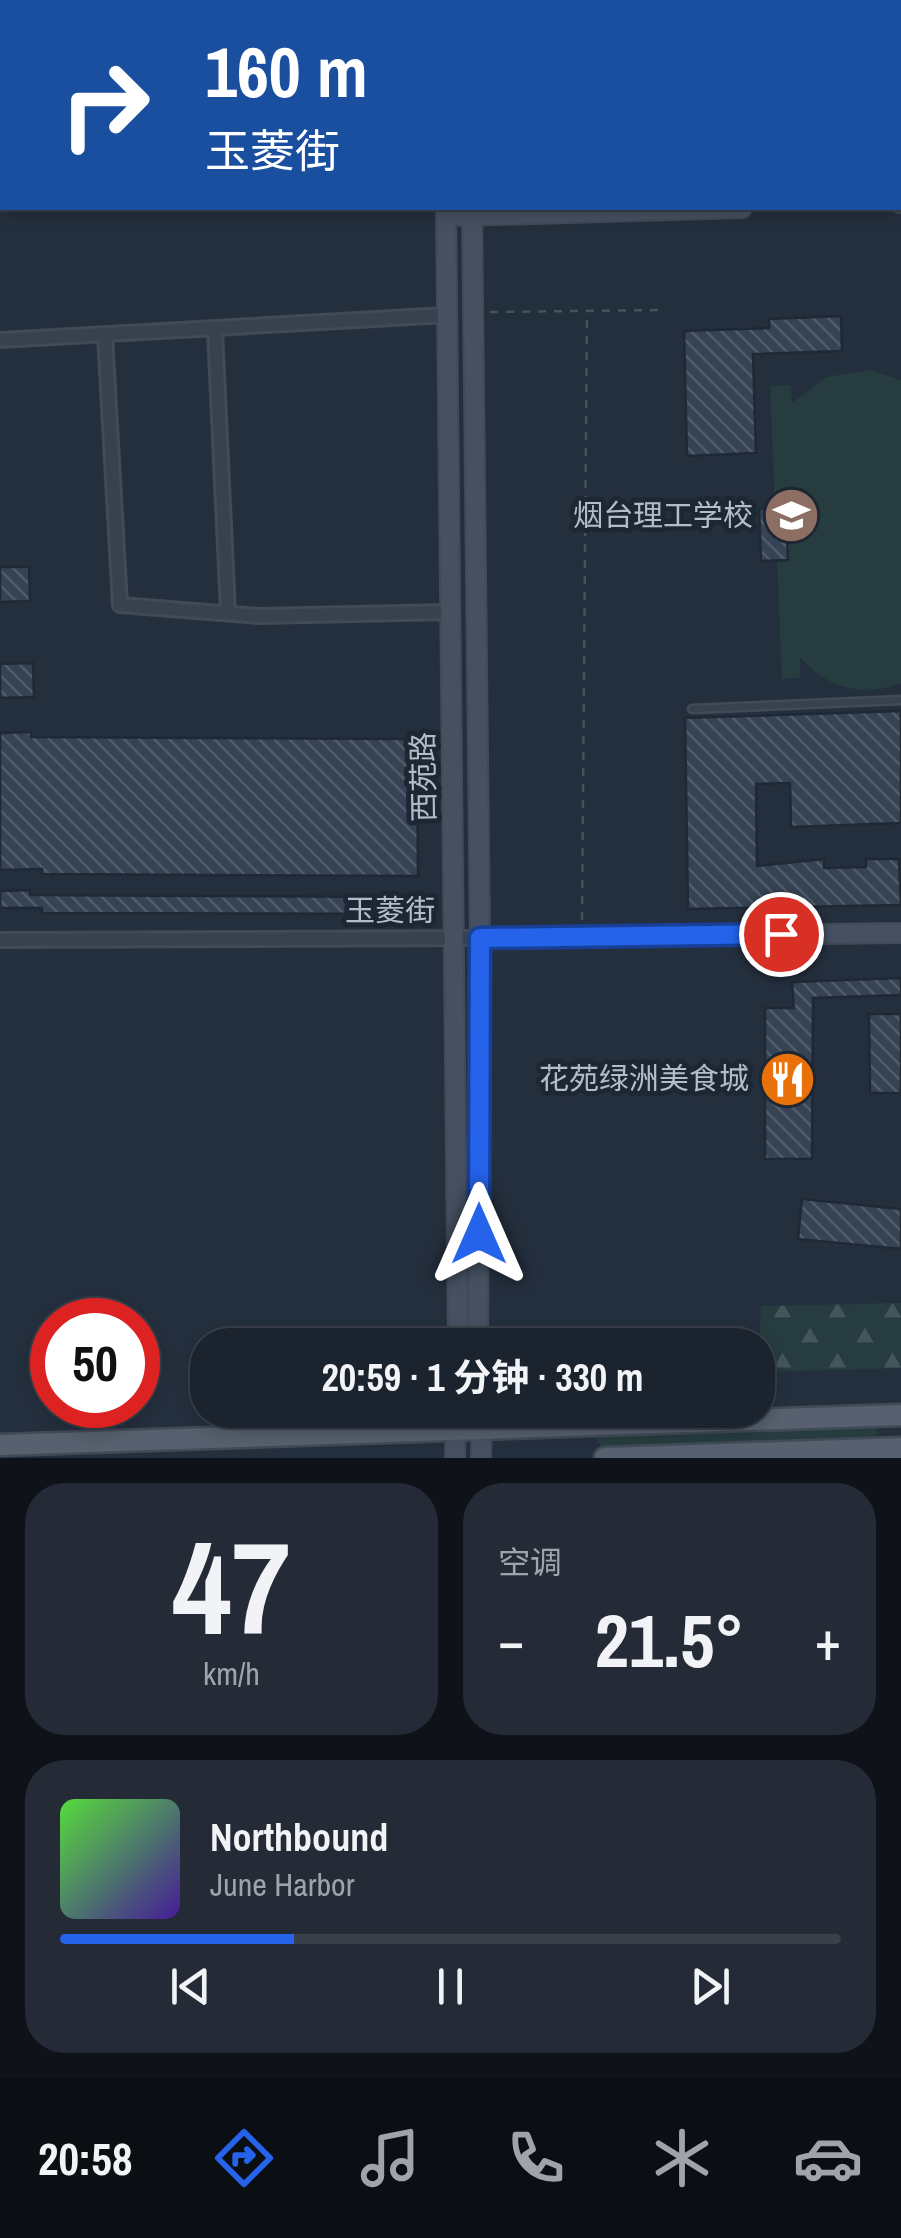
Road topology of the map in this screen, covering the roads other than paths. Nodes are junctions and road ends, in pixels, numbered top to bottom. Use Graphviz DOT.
graph roads {
  1 [pos="607,210"];
  2 [pos="446,212"];
  3 [pos="472,212"];
  4 [pos="447,314"];
  5 [pos="214,331"];
  6 [pos="105,335"];
  7 [pos="0,340"];
  8 [pos="228,612"];
  9 [pos="450,612"];
  10 [pos="901,700"];
  11 [pos="692,709"];
  12 [pos="901,934"];
  13 [pos="454,938"];
  14 [pos="480,938"];
  15 [pos="0,940"];
  16 [pos="458,1328"];
  17 [pos="478,1328"];
  18 [pos="901,1415"];
  19 [pos="775,1419"];
  20 [pos="374,1428"];
  21 [pos="402,1428"];
  22 [pos="456,1428"];
  23 [pos="482,1428"];
  24 [pos="368,1433"];
  25 [pos="0,1446"];
  26 [pos="901,1448"];
  27 [pos="455,1458"];
  28 [pos="482,1458"];
  29 [pos="606,1458"];
  1 -- 3 [label="main road"];
  2 -- 3 [label="main road"];
  2 -- 4 [label="main road, 西苑路"];
  3 -- 14 [label="main road, 西苑路"];
  4 -- 5 [label="street"];
  4 -- 9 [label="main road, 西苑路"];
  5 -- 6 [label="street"];
  5 -- 8 [label="street"];
  6 -- 7 [label="street"];
  6 -- 8 [label="street"];
  8 -- 9 [label="street"];
  9 -- 13 [label="main road, 西苑路"];
  10 -- 11 [label="lane"];
  12 -- 14 [label="main road, 玉菱街"];
  13 -- 14 [label="street, 玉菱街"];
  13 -- 15 [label="street, 玉菱街"];
  13 -- 16 [label="main road, 西苑路"];
  14 -- 17 [label="main road, 西苑路"];
  18 -- 19 [label="main road"];
  20 -- 24 [label="main road"];
  21 -- 24 [label="main road"];
  22 -- 27 [label="main road"];
  23 -- 28 [label="main road"];
  24 -- 25 [label="main road"];
  26 -- 29 [label="main road"];
}
